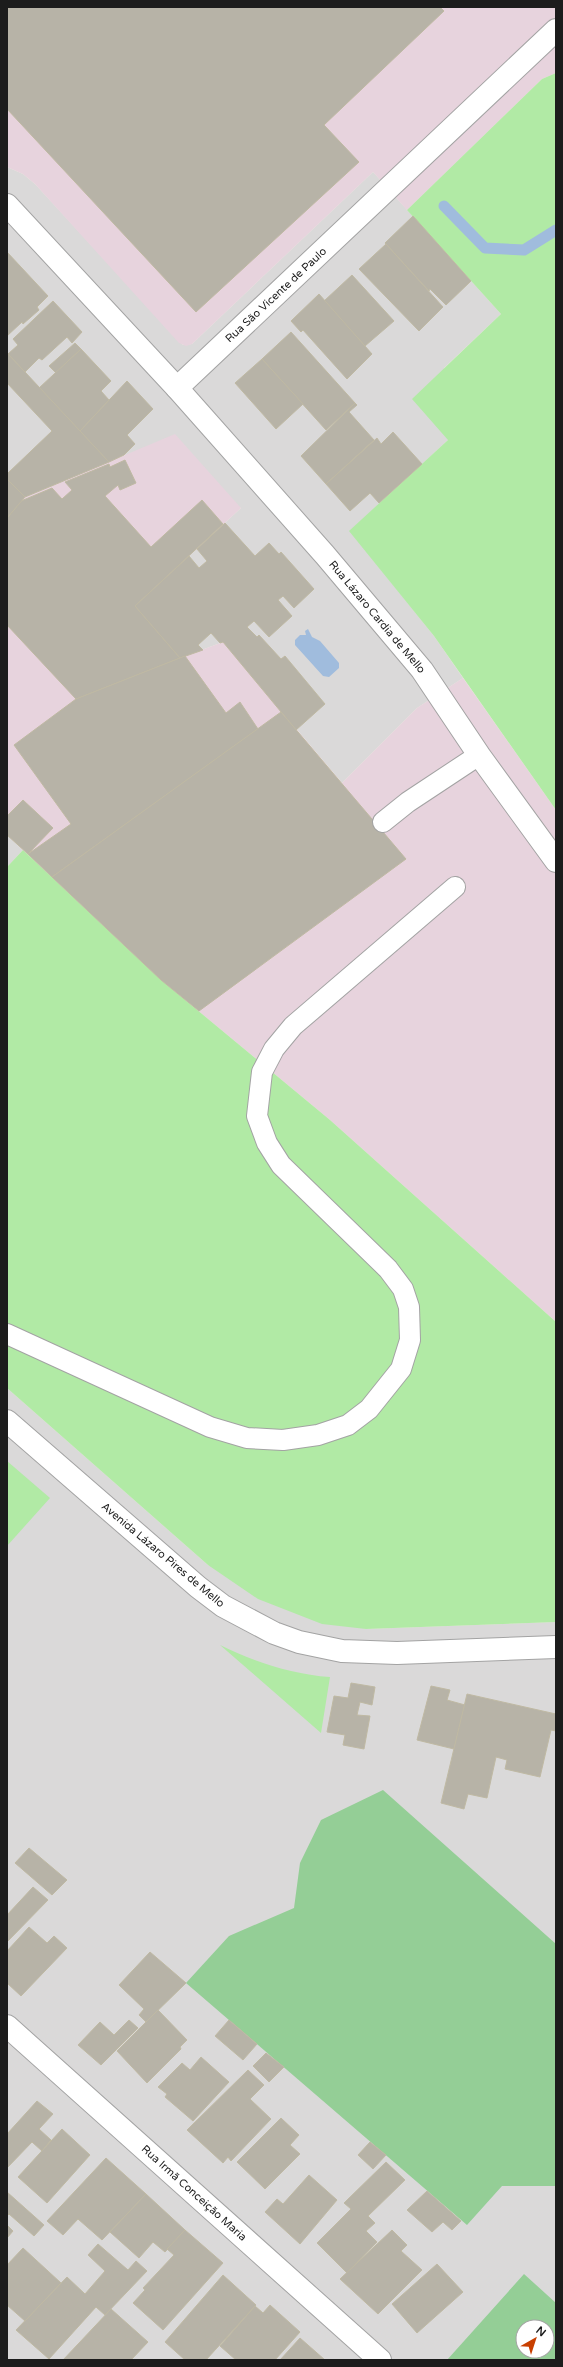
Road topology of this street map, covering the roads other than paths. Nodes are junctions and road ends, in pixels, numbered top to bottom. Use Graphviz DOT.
graph roads {
  1 [pos="556,30"];
  2 [pos="7,205"];
  3 [pos="177,388"];
  4 [pos="479,755"];
  5 [pos="383,822"];
  6 [pos="556,861"];
  7 [pos="454,887"];
  8 [pos="7,1334"];
  9 [pos="7,1422"];
  10 [pos="556,1647"];
  11 [pos="7,2026"];
  12 [pos="380,2360"];
  1 -- 3 [label="street, Rua São Vicente de Paulo"];
  2 -- 3 [label="street"];
  3 -- 4 [label="street, Rua Lázaro Cardia de Mello"];
  4 -- 5 [label="lane"];
  4 -- 6 [label="street, Rua Lázaro Cardia de Mello"];
  7 -- 8 [label="lane"];
  9 -- 10 [label="street, Avenida Lázaro Pires de Mello"];
  11 -- 12 [label="street, Rua Irmã Conceição Maria"];
}
